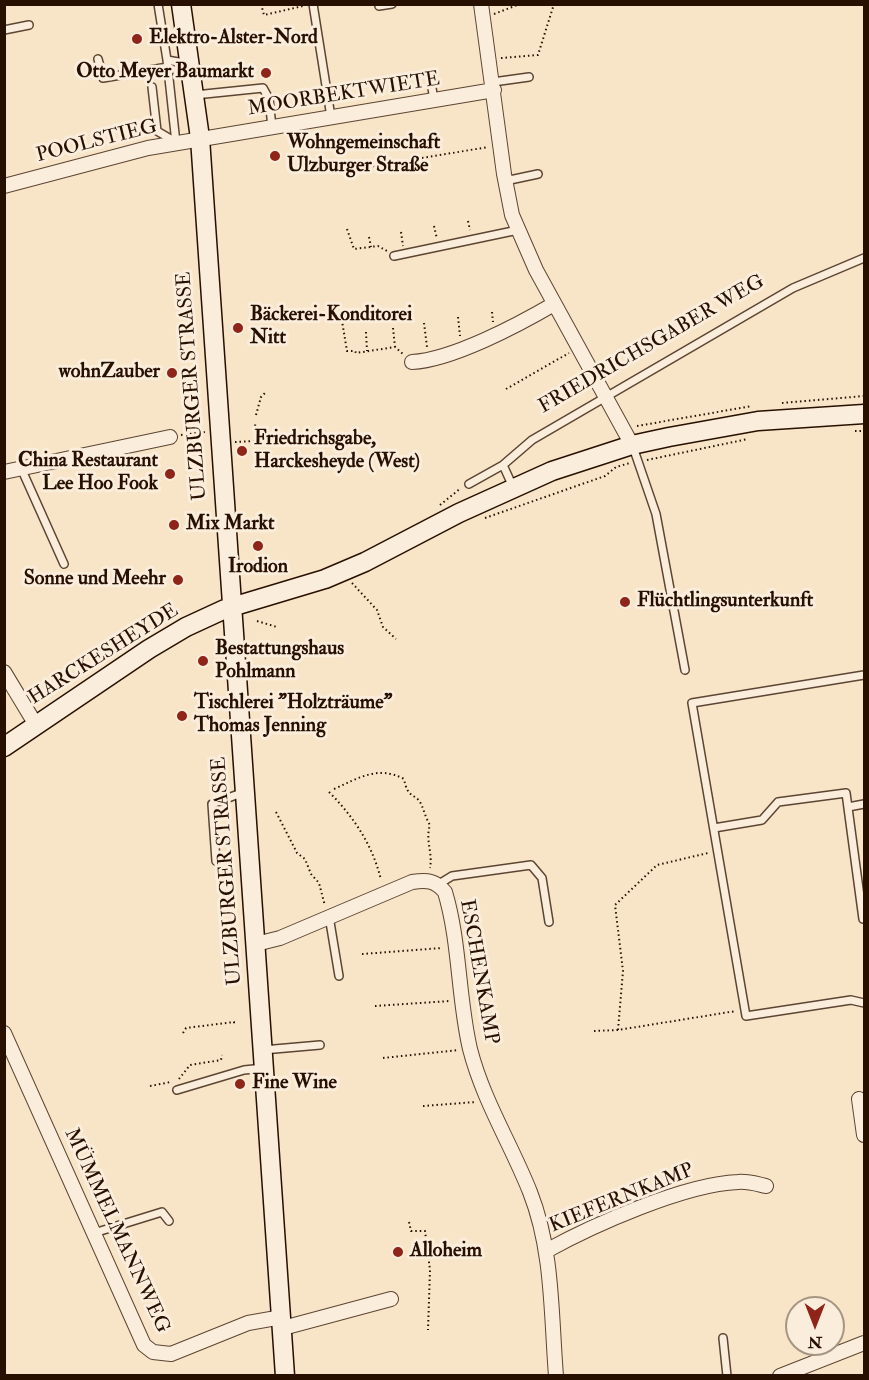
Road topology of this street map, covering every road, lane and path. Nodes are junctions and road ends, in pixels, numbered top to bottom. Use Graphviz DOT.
graph roads {
  1 [pos="158,4"];
  2 [pos="181,4"];
  3 [pos="261,4"];
  4 [pos="311,4"];
  5 [pos="392,4"];
  6 [pos="520,4"];
  7 [pos="554,4"];
  8 [pos="379,6"];
  9 [pos="482,11"];
  10 [pos="29,25"];
  11 [pos="4,30"];
  12 [pos="98,59"];
  13 [pos="489,60"];
  14 [pos="167,63"];
  15 [pos="191,64"];
  16 [pos="529,77"];
  17 [pos="493,86"];
  18 [pos="152,87"];
  19 [pos="195,95"];
  20 [pos="331,117"];
  21 [pos="272,127"];
  22 [pos="200,138"];
  23 [pos="176,143"];
  24 [pos="500,145"];
  25 [pos="351,170"];
  26 [pos="538,174"];
  27 [pos="505,181"];
  28 [pos="4,186"];
  29 [pos="347,229"];
  30 [pos="518,230"];
  31 [pos="401,232"];
  32 [pos="369,237"];
  33 [pos="370,247"];
  34 [pos="405,254"];
  35 [pos="394,256"];
  36 [pos="864,258"];
  37 [pos="554,304"];
  38 [pos="341,315"];
  39 [pos="458,317"];
  40 [pos="424,323"];
  41 [pos="393,328"];
  42 [pos="366,332"];
  43 [pos="395,347"];
  44 [pos="579,347"];
  45 [pos="462,348"];
  46 [pos="367,351"];
  47 [pos="433,361"];
  48 [pos="412,362"];
  49 [pos="506,390"];
  50 [pos="266,392"];
  51 [pos="608,396"];
  52 [pos="864,414"];
  53 [pos="256,416"];
  54 [pos="255,422"];
  55 [pos="651,423"];
  56 [pos="845,430"];
  57 [pos="864,431"];
  58 [pos="170,437"];
  59 [pos="214,437"];
  60 [pos="753,438"];
  61 [pos="632,445"];
  62 [pos="502,465"];
  63 [pos="21,468"];
  64 [pos="4,472"];
  65 [pos="469,484"];
  66 [pos="513,487"];
  67 [pos="459,513"];
  68 [pos="64,564"];
  69 [pos="347,570"];
  70 [pos="231,607"];
  71 [pos="257,621"];
  72 [pos="277,627"];
  73 [pos="396,639"];
  74 [pos="685,670"];
  75 [pos="4,672"];
  76 [pos="864,675"];
  77 [pos="36,725"];
  78 [pos="4,747"];
  79 [pos="334,789"];
  80 [pos="244,792"];
  81 [pos="329,792"];
  82 [pos="864,804"];
  83 [pos="848,807"];
  84 [pos="276,812"];
  85 [pos="714,828"];
  86 [pos="718,850"];
  87 [pos="216,861"];
  88 [pos="433,882"];
  89 [pos="384,895"];
  90 [pos="329,916"];
  91 [pos="863,920"];
  92 [pos="549,922"];
  93 [pos="256,944"];
  94 [pos="454,947"];
  95 [pos="362,954"];
  96 [pos="339,976"];
  97 [pos="462,1000"];
  98 [pos="864,1003"];
  99 [pos="375,1006"];
  100 [pos="745,1010"];
  101 [pos="234,1024"];
  102 [pos="618,1030"];
  103 [pos="594,1031"];
  104 [pos="183,1033"];
  105 [pos="4,1034"];
  106 [pos="320,1046"];
  107 [pos="470,1049"];
  108 [pos="222,1055"];
  109 [pos="384,1058"];
  110 [pos="264,1059"];
  111 [pos="150,1086"];
  112 [pos="177,1090"];
  113 [pos="860,1099"];
  114 [pos="487,1101"];
  115 [pos="423,1107"];
  116 [pos="864,1135"];
  117 [pos="766,1186"];
  118 [pos="169,1221"];
  119 [pos="409,1222"];
  120 [pos="94,1233"];
  121 [pos="546,1251"];
  122 [pos="391,1299"];
  123 [pos="283,1323"];
  124 [pos="428,1330"];
  125 [pos="723,1338"];
  126 [pos="864,1343"];
  127 [pos="285,1376"];
  128 [pos="556,1376"];
  129 [pos="727,1376"];
  130 [pos="780,1376"];
  1 -- 14 [label="lane"];
  2 -- 15 [label="main road, ULZBURGER STRASSE"];
  3 -- 4 [label="path"];
  4 -- 20 [label="lane"];
  5 -- 8 [label="lane"];
  6 -- 9 [label="path"];
  7 -- 13 [label="path"];
  9 -- 13 [label="street"];
  10 -- 11 [label="lane"];
  12 -- 14 [label="lane"];
  13 -- 17 [label="street"];
  14 -- 15 [label="lane"];
  14 -- 23 [label="lane"];
  15 -- 19 [label="main road, ULZBURGER STRASSE"];
  16 -- 17 [label="lane"];
  17 -- 20 [label="street, MOORBEKTWIETE"];
  17 -- 24 [label="street"];
  18 -- 23 [label="lane"];
  19 -- 21 [label="lane"];
  19 -- 22 [label="main road, ULZBURGER STRASSE"];
  20 -- 21 [label="street, MOORBEKTWIETE"];
  21 -- 22 [label="street, MOORBEKTWIETE"];
  22 -- 23 [label="street, POOLSTIEG"];
  22 -- 59 [label="main road, ULZBURGER STRASSE"];
  23 -- 28 [label="street, POOLSTIEG"];
  24 -- 25 [label="path"];
  24 -- 27 [label="street"];
  26 -- 27 [label="lane"];
  27 -- 30 [label="street"];
  29 -- 33 [label="path"];
  30 -- 34 [label="lane"];
  30 -- 37 [label="street"];
  31 -- 34 [label="path"];
  32 -- 33 [label="path"];
  33 -- 35 [label="path"];
  34 -- 35 [label="lane"];
  36 -- 51 [label="lane, FRIEDRICHSGABER WEG"];
  37 -- 44 [label="street"];
  37 -- 45 [label="street"];
  38 -- 46 [label="path"];
  39 -- 45 [label="path"];
  40 -- 47 [label="path"];
  41 -- 43 [label="path"];
  42 -- 46 [label="path"];
  43 -- 46 [label="path"];
  43 -- 48 [label="path"];
  44 -- 49 [label="path"];
  44 -- 51 [label="street"];
  45 -- 47 [label="street"];
  47 -- 48 [label="street"];
  50 -- 53 [label="path"];
  51 -- 61 [label="street"];
  51 -- 62 [label="lane, FRIEDRICHSGABER WEG"];
  52 -- 61 [label="main road"];
  54 -- 59 [label="path"];
  55 -- 61 [label="path"];
  56 -- 57 [label="path"];
  58 -- 59 [label="path"];
  58 -- 63 [label="street"];
  59 -- 70 [label="main road, ULZBURGER STRASSE"];
  60 -- 61 [label="path"];
  61 -- 66 [label="main road"];
  61 -- 67 [label="path"];
  61 -- 74 [label="lane"];
  62 -- 65 [label="lane, FRIEDRICHSGABER WEG"];
  62 -- 66 [label="lane"];
  63 -- 64 [label="street"];
  63 -- 68 [label="lane"];
  66 -- 67 [label="main road"];
  67 -- 69 [label="main road"];
  69 -- 70 [label="main road"];
  69 -- 73 [label="path"];
  70 -- 77 [label="main road, HARCKESHEYDE"];
  70 -- 80 [label="main road, ULZBURGER STRASSE"];
  71 -- 72 [label="path"];
  75 -- 77 [label="street"];
  76 -- 85 [label="lane"];
  77 -- 78 [label="main road, HARCKESHEYDE"];
  79 -- 88 [label="path"];
  80 -- 87 [label="lane"];
  80 -- 93 [label="main road, ULZBURGER STRASSE"];
  81 -- 89 [label="path"];
  82 -- 83 [label="lane"];
  83 -- 85 [label="lane"];
  83 -- 91 [label="lane"];
  84 -- 90 [label="path"];
  85 -- 86 [label="lane"];
  86 -- 100 [label="lane"];
  86 -- 102 [label="path"];
  88 -- 89 [label="street"];
  88 -- 92 [label="lane"];
  88 -- 94 [label="street, ESCHENKAMP"];
  89 -- 90 [label="street"];
  90 -- 93 [label="street"];
  90 -- 96 [label="lane"];
  93 -- 110 [label="main road, ULZBURGER STRASSE"];
  94 -- 95 [label="path"];
  94 -- 97 [label="street, ESCHENKAMP"];
  97 -- 99 [label="path"];
  97 -- 107 [label="street, ESCHENKAMP"];
  98 -- 100 [label="lane"];
  100 -- 102 [label="path"];
  101 -- 104 [label="path"];
  102 -- 103 [label="path"];
  105 -- 120 [label="street, MÜMMELMANNWEG"];
  106 -- 110 [label="lane"];
  107 -- 109 [label="path"];
  107 -- 114 [label="street, ESCHENKAMP"];
  108 -- 111 [label="path"];
  110 -- 112 [label="lane"];
  110 -- 123 [label="main road, ULZBURGER STRASSE"];
  113 -- 116 [label="street"];
  114 -- 115 [label="path"];
  114 -- 121 [label="street, ESCHENKAMP"];
  117 -- 121 [label="street, KIEFERNKAMP"];
  118 -- 120 [label="lane"];
  119 -- 124 [label="path"];
  120 -- 123 [label="street, MÜMMELMANNWEG"];
  121 -- 128 [label="street, KIEFERNKAMP"];
  122 -- 123 [label="street, MÜMMELMANNWEG"];
  123 -- 127 [label="main road, ULZBURGER STRASSE"];
  125 -- 129 [label="lane"];
  126 -- 130 [label="street"];
}
